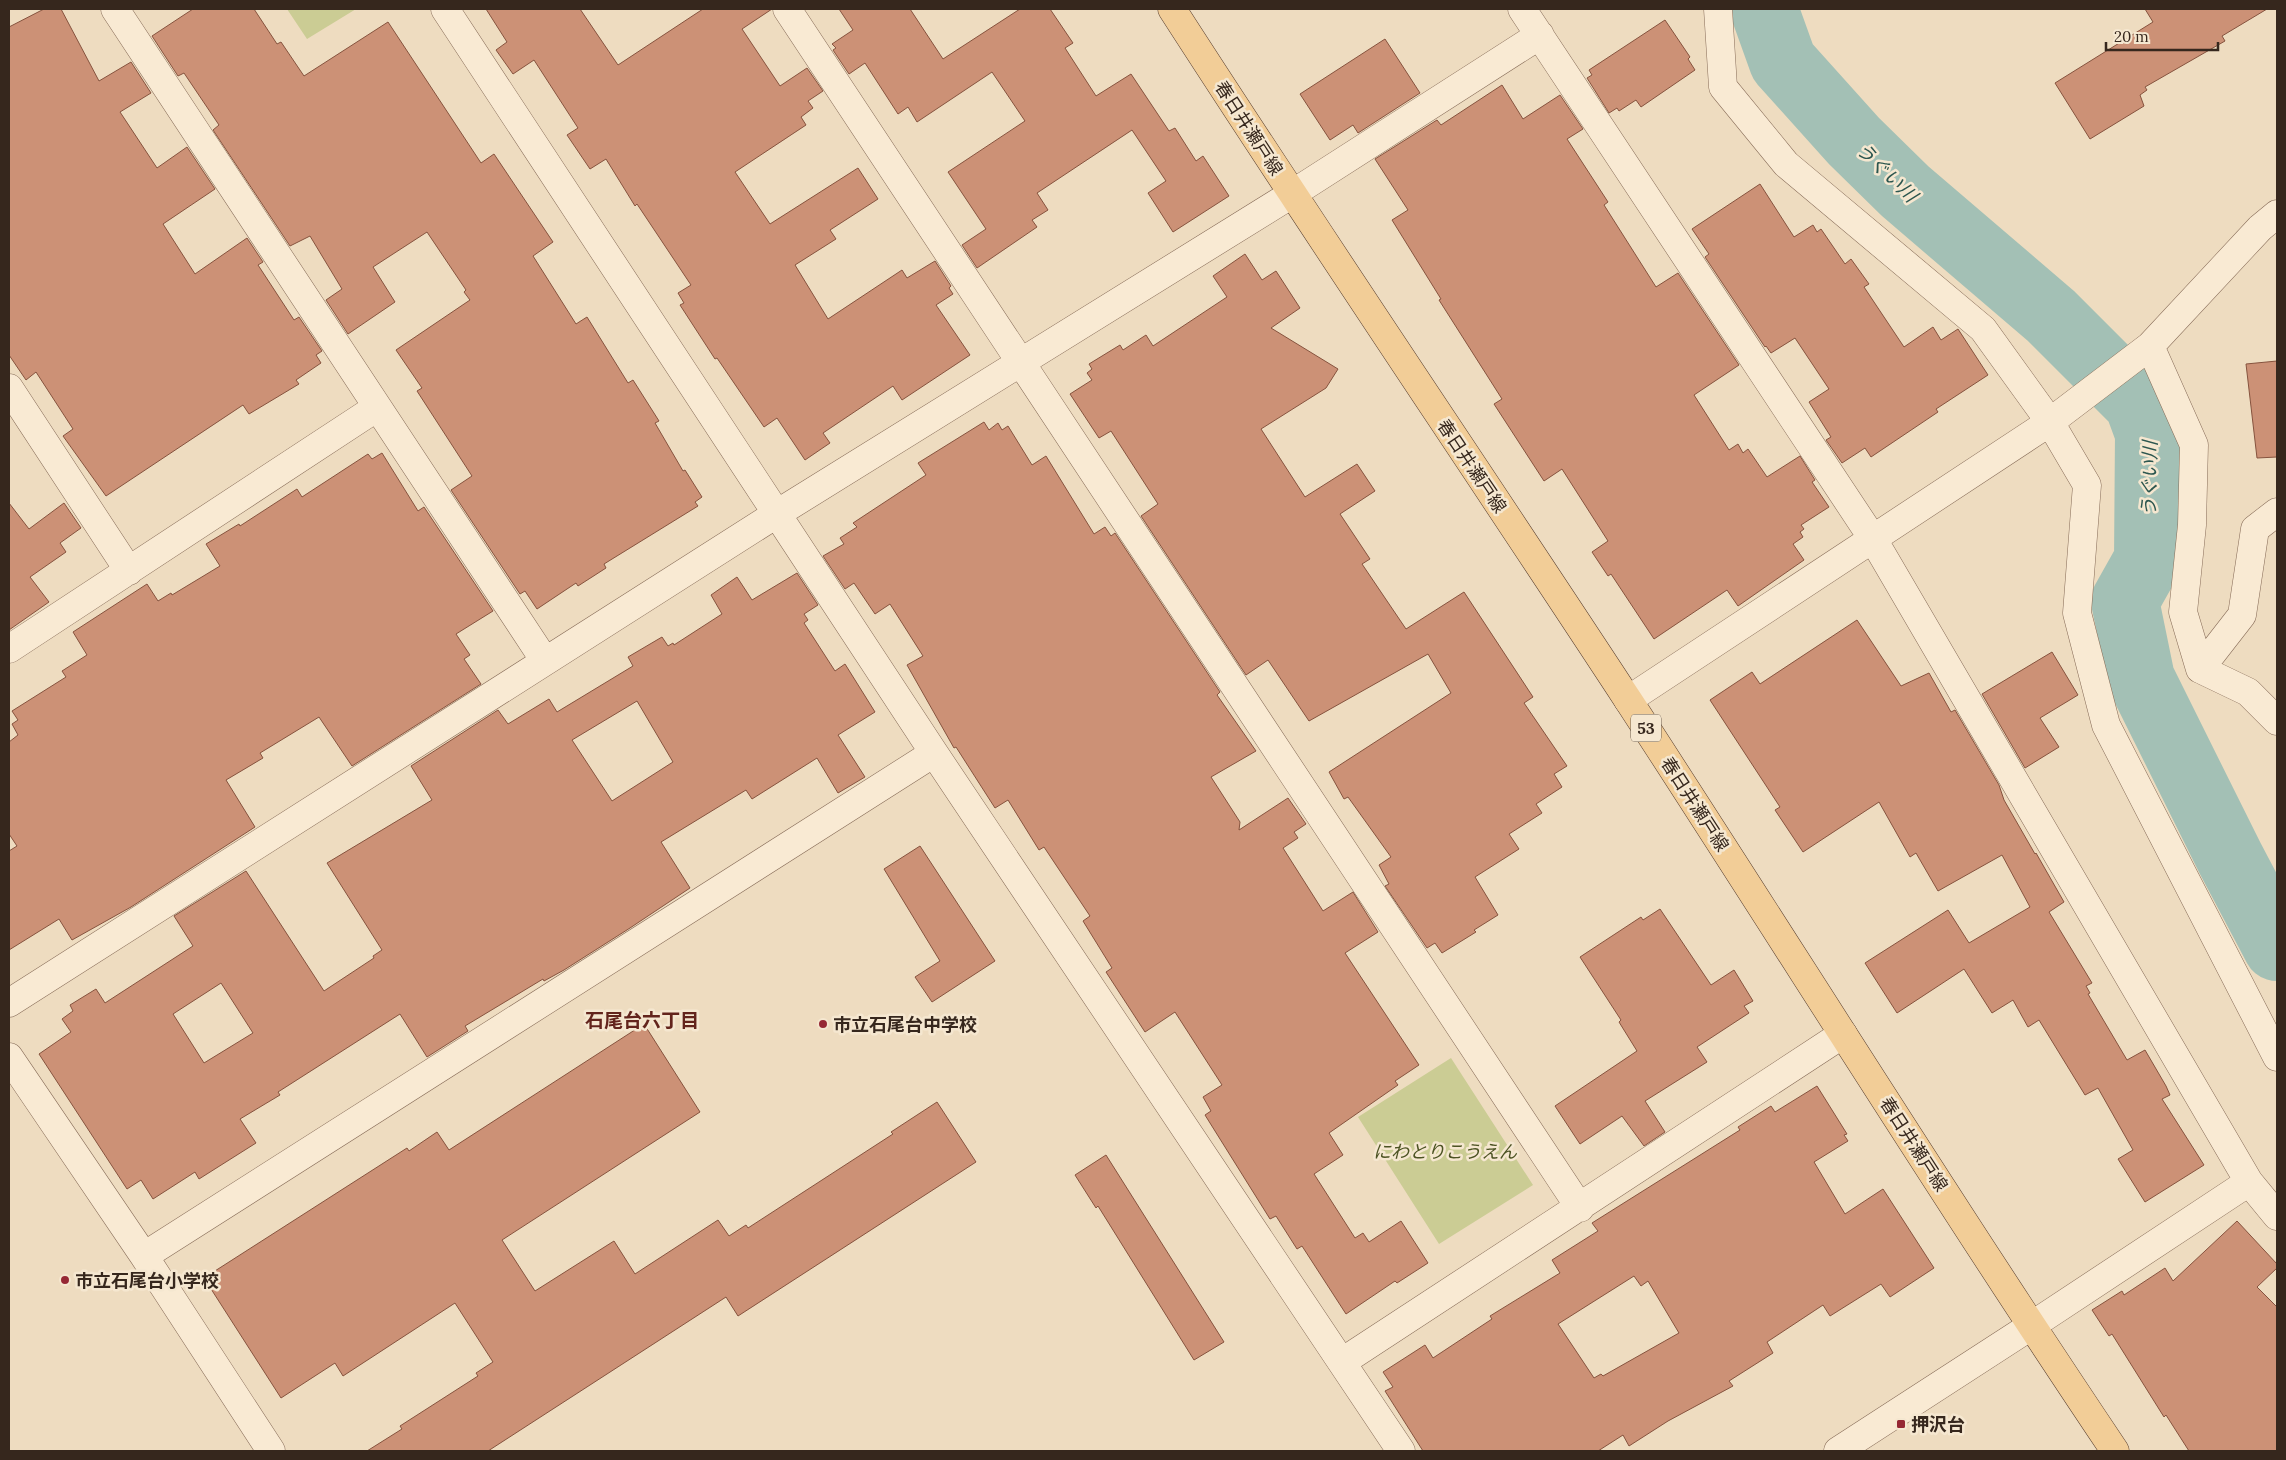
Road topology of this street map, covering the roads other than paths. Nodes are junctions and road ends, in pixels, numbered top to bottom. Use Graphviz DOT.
graph roads {
  1 [pos="115,9"];
  2 [pos="445,9"];
  3 [pos="787,9"];
  4 [pos="1172,9"];
  5 [pos="1522,9"];
  6 [pos="1718,9"];
  7 [pos="1540,35"];
  8 [pos="1292,194"];
  9 [pos="2277,214"];
  10 [pos="2150,346"];
  11 [pos="1022,363"];
  12 [pos="9,388"];
  13 [pos="376,408"];
  14 [pos="2050,422"];
  15 [pos="2277,512"];
  16 [pos="778,513"];
  17 [pos="1873,539"];
  18 [pos="129,571"];
  19 [pos="9,649"];
  20 [pos="545,661"];
  21 [pos="2200,669"];
  22 [pos="1628,700"];
  23 [pos="2277,721"];
  24 [pos="934,753"];
  25 [pos="9,1003"];
  26 [pos="1843,1034"];
  27 [pos="9,1057"];
  28 [pos="2277,1057"];
  29 [pos="2249,1182"];
  30 [pos="1580,1208"];
  31 [pos="2277,1216"];
  32 [pos="144,1256"];
  33 [pos="2031,1326"];
  34 [pos="1342,1362"];
  35 [pos="271,1451"];
  36 [pos="1401,1451"];
  37 [pos="1838,1451"];
  38 [pos="2115,1451"];
  1 -- 13 [label="street"];
  2 -- 16 [label="street"];
  3 -- 11 [label="street"];
  4 -- 8 [label="main road, 春日井瀬戸線 / 53"];
  5 -- 7 [label="street"];
  6 -- 14 [label="street"];
  7 -- 8 [label="street"];
  7 -- 17 [label="street"];
  8 -- 11 [label="street"];
  8 -- 22 [label="main road, 春日井瀬戸線 / 53"];
  9 -- 10 [label="street"];
  10 -- 14 [label="street"];
  10 -- 21 [label="street"];
  11 -- 16 [label="street"];
  11 -- 30 [label="street"];
  12 -- 18 [label="street"];
  13 -- 18 [label="street"];
  13 -- 20 [label="street"];
  14 -- 17 [label="street"];
  14 -- 28 [label="street"];
  15 -- 21 [label="street"];
  16 -- 20 [label="street"];
  16 -- 24 [label="street"];
  17 -- 22 [label="street"];
  17 -- 29 [label="street"];
  18 -- 19 [label="street"];
  20 -- 25 [label="street"];
  21 -- 23 [label="street"];
  22 -- 26 [label="main road, 春日井瀬戸線 / 53"];
  24 -- 32 [label="street"];
  24 -- 34 [label="street"];
  26 -- 30 [label="street"];
  26 -- 33 [label="main road, 春日井瀬戸線 / 53"];
  27 -- 32 [label="street"];
  29 -- 31 [label="street"];
  29 -- 33 [label="street"];
  30 -- 34 [label="street"];
  32 -- 35 [label="street"];
  33 -- 37 [label="street"];
  33 -- 38 [label="main road, 春日井瀬戸線 / 53"];
  34 -- 36 [label="street"];
}
